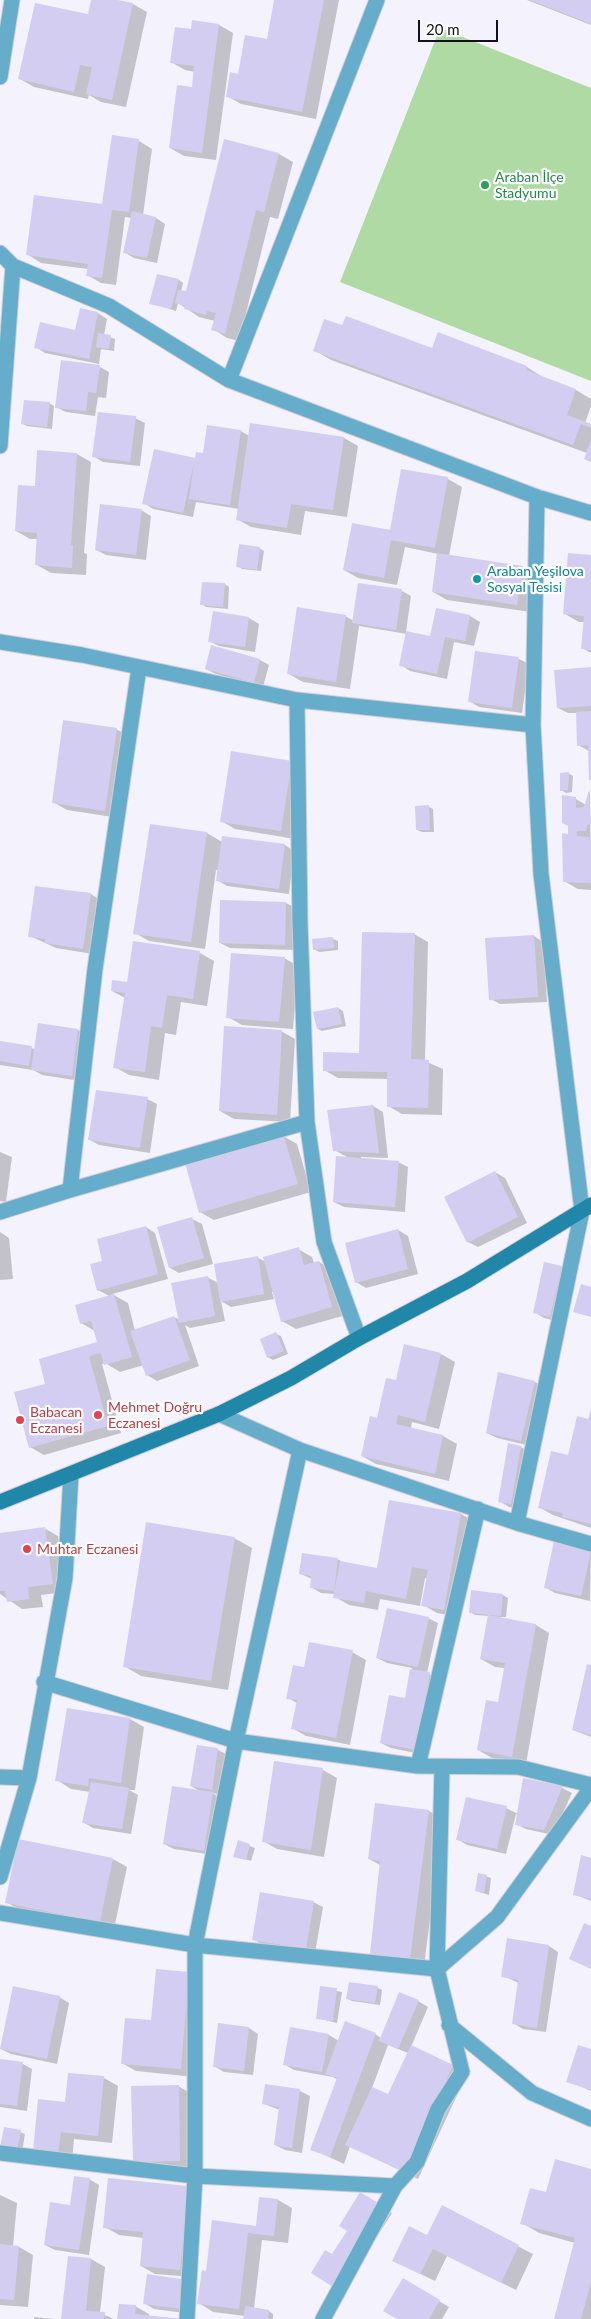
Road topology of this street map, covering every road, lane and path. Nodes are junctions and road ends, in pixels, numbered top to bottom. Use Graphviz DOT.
graph roads {
  1 [pos="12,0"];
  2 [pos="377,0"];
  3 [pos="0,77"];
  4 [pos="0,252"];
  5 [pos="13,266"];
  6 [pos="229,380"];
  7 [pos="0,446"];
  8 [pos="537,497"];
  9 [pos="591,513"];
  10 [pos="0,642"];
  11 [pos="138,668"];
  12 [pos="297,700"];
  13 [pos="533,725"];
  14 [pos="307,1122"];
  15 [pos="70,1190"];
  16 [pos="586,1208"];
  17 [pos="0,1212"];
  18 [pos="359,1338"];
  19 [pos="218,1414"];
  20 [pos="300,1450"];
  21 [pos="71,1475"];
  22 [pos="0,1502"];
  23 [pos="478,1509"];
  24 [pos="517,1523"];
  25 [pos="591,1544"];
  26 [pos="44,1682"];
  27 [pos="236,1741"];
  28 [pos="418,1766"];
  29 [pos="442,1768"];
  30 [pos="0,1777"];
  31 [pos="29,1778"];
  32 [pos="591,1786"];
  33 [pos="0,1877"];
  34 [pos="0,1914"];
  35 [pos="196,1945"];
  36 [pos="437,1969"];
  37 [pos="449,2025"];
  38 [pos="591,2118"];
  39 [pos="0,2154"];
  40 [pos="196,2176"];
  41 [pos="395,2186"];
  42 [pos="187,2319"];
  43 [pos="323,2319"];
  1 -- 3 [label="street"];
  2 -- 6 [label="street"];
  4 -- 5 [label="street"];
  5 -- 6 [label="street"];
  5 -- 7 [label="street"];
  6 -- 8 [label="street"];
  8 -- 9 [label="street"];
  8 -- 13 [label="street"];
  10 -- 11 [label="street"];
  11 -- 12 [label="street"];
  11 -- 15 [label="street"];
  12 -- 13 [label="street"];
  12 -- 14 [label="street"];
  13 -- 16 [label="street"];
  14 -- 15 [label="street"];
  14 -- 18 [label="street"];
  15 -- 17 [label="street"];
  16 -- 18 [label="street"];
  16 -- 24 [label="street"];
  18 -- 19 [label="street"];
  19 -- 20 [label="street"];
  19 -- 21 [label="street"];
  20 -- 23 [label="street"];
  20 -- 27 [label="street"];
  21 -- 22 [label="street"];
  21 -- 26 [label="street"];
  23 -- 24 [label="street"];
  23 -- 28 [label="street"];
  24 -- 25 [label="street"];
  26 -- 27 [label="street"];
  26 -- 31 [label="street"];
  27 -- 28 [label="street"];
  27 -- 35 [label="street"];
  28 -- 29 [label="street"];
  29 -- 32 [label="street"];
  29 -- 36 [label="street"];
  30 -- 31 [label="street"];
  31 -- 33 [label="street"];
  32 -- 36 [label="street"];
  34 -- 35 [label="street"];
  35 -- 36 [label="street"];
  35 -- 40 [label="street"];
  36 -- 37 [label="street"];
  37 -- 38 [label="street"];
  37 -- 41 [label="street"];
  39 -- 40 [label="street"];
  40 -- 41 [label="street"];
  40 -- 42 [label="street"];
  41 -- 43 [label="street"];
}
